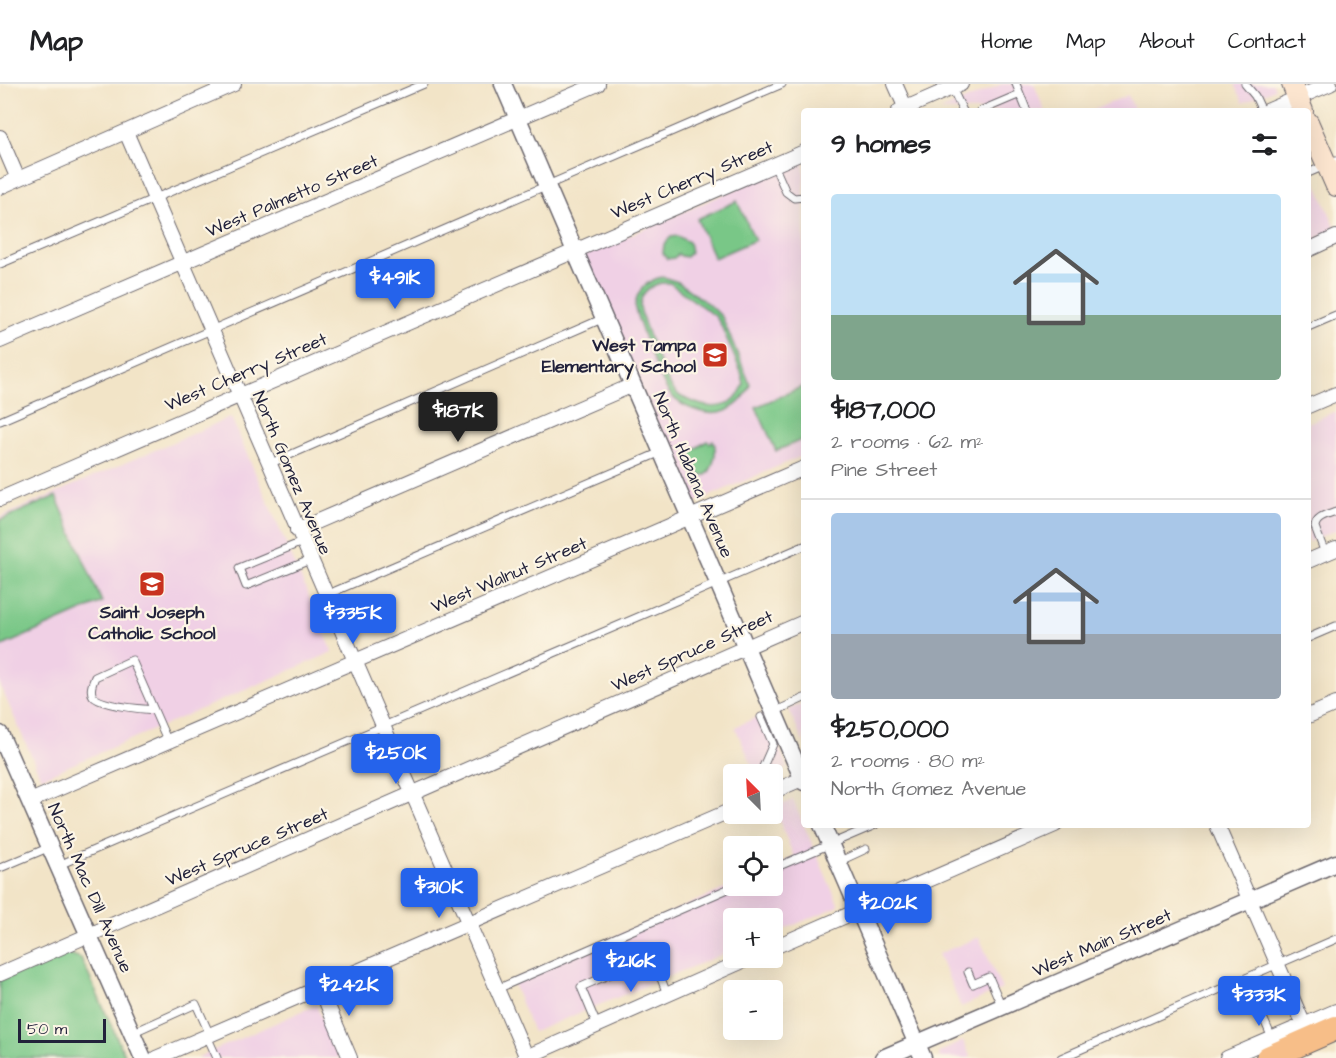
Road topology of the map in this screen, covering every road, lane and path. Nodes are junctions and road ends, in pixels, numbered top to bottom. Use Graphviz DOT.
graph roads {
  1 [pos="234,84"];
  2 [pos="424,84"];
  3 [pos="503,84"];
  4 [pos="598,84"];
  5 [pos="782,84"];
  6 [pos="895,84"];
  7 [pos="1016,84"];
  8 [pos="1245,84"];
  9 [pos="1330,84"];
  10 [pos="956,86"];
  11 [pos="1020,94"];
  12 [pos="1298,98"];
  13 [pos="903,108"];
  14 [pos="908,108"];
  15 [pos="962,108"];
  16 [pos="988,108"];
  17 [pos="1026,108"];
  18 [pos="1261,108"];
  19 [pos="1275,108"];
  20 [pos="518,118"];
  21 [pos="1311,127"];
  22 [pos="126,132"];
  23 [pos="0,137"];
  24 [pos="801,153"];
  25 [pos="1331,163"];
  26 [pos="774,165"];
  27 [pos="1311,172"];
  28 [pos="18,179"];
  29 [pos="547,186"];
  30 [pos="1336,186"];
  31 [pos="0,187"];
  32 [pos="154,197"];
  33 [pos="801,197"];
  34 [pos="1336,237"];
  35 [pos="1311,249"];
  36 [pos="574,250"];
  37 [pos="183,263"];
  38 [pos="0,264"];
  39 [pos="1336,315"];
  40 [pos="604,318"];
  41 [pos="1311,326"];
  42 [pos="212,330"];
  43 [pos="0,341"];
  44 [pos="633,385"];
  45 [pos="1336,394"];
  46 [pos="239,395"];
  47 [pos="1311,405"];
  48 [pos="0,421"];
  49 [pos="662,452"];
  50 [pos="269,464"];
  51 [pos="801,469"];
  52 [pos="0,499"];
  53 [pos="1336,512"];
  54 [pos="690,517"];
  55 [pos="299,536"];
  56 [pos="801,547"];
  57 [pos="1331,551"];
  58 [pos="310,560"];
  59 [pos="1311,560"];
  60 [pos="718,583"];
  61 [pos="326,595"];
  62 [pos="801,623"];
  63 [pos="1336,626"];
  64 [pos="1311,637"];
  65 [pos="746,647"];
  66 [pos="354,661"];
  67 [pos="801,700"];
  68 [pos="1336,704"];
  69 [pos="154,710"];
  70 [pos="1311,715"];
  71 [pos="770,721"];
  72 [pos="383,727"];
  73 [pos="0,734"];
  74 [pos="168,742"];
  75 [pos="764,764"];
  76 [pos="801,775"];
  77 [pos="801,781"];
  78 [pos="783,788"];
  79 [pos="413,795"];
  80 [pos="30,801"];
  81 [pos="723,814"];
  82 [pos="823,828"];
  83 [pos="868,828"];
  84 [pos="1047,828"];
  85 [pos="1218,828"];
  86 [pos="831,844"];
  87 [pos="50,847"];
  88 [pos="866,849"];
  89 [pos="838,862"];
  90 [pos="1336,863"];
  91 [pos="783,864"];
  92 [pos="58,866"];
  93 [pos="0,868"];
  94 [pos="723,891"];
  95 [pos="1250,900"];
  96 [pos="859,909"];
  97 [pos="468,923"];
  98 [pos="89,935"];
  99 [pos="1336,939"];
  100 [pos="783,943"];
  101 [pos="1277,964"];
  102 [pos="727,968"];
  103 [pos="968,972"];
  104 [pos="0,974"];
  105 [pos="1247,981"];
  106 [pos="320,987"];
  107 [pos="497,989"];
  108 [pos="668,994"];
  109 [pos="1002,1007"];
  110 [pos="1336,1011"];
  111 [pos="597,1025"];
  112 [pos="1304,1025"];
  113 [pos="1336,1028"];
  114 [pos="132,1033"];
  115 [pos="208,1036"];
  116 [pos="1270,1048"];
  117 [pos="920,1051"];
  118 [pos="526,1057"];
  119 [pos="143,1058"];
  120 [pos="156,1058"];
  121 [pos="217,1058"];
  122 [pos="350,1058"];
  123 [pos="884,1058"];
  124 [pos="1061,1058"];
  125 [pos="1227,1058"];
  1 -- 22 [label="street"];
  2 -- 32 [label="lane"];
  3 -- 20 [label="street, North Habana Avenue"];
  4 -- 20 [label="street, West Palmetto Street"];
  5 -- 29 [label="lane"];
  6 -- 13 [label="street"];
  7 -- 11 [label="lane"];
  8 -- 18 [label="lane"];
  9 -- 12 [label="street"];
  10 -- 14 [label="street"];
  10 -- 15 [label="lane"];
  11 -- 16 [label="lane"];
  11 -- 17 [label="lane"];
  12 -- 19 [label="street"];
  20 -- 29 [label="street, North Habana Avenue"];
  20 -- 37 [label="street, West Palmetto Street"];
  21 -- 25 [label="main road"];
  22 -- 28 [label="street"];
  22 -- 32 [label="street, North Gomez Avenue"];
  23 -- 28 [label="street"];
  24 -- 26 [label="street, West Cherry Street"];
  25 -- 27 [label="lane"];
  25 -- 30 [label="main road"];
  26 -- 33 [label="lane"];
  26 -- 36 [label="street, West Cherry Street"];
  28 -- 31 [label="street"];
  29 -- 36 [label="street, North Habana Avenue"];
  29 -- 42 [label="lane"];
  32 -- 37 [label="street, North Gomez Avenue"];
  32 -- 38 [label="lane"];
  34 -- 35 [label="street"];
  36 -- 40 [label="street, North Habana Avenue"];
  36 -- 46 [label="street, West Cherry Street"];
  37 -- 42 [label="street, North Gomez Avenue"];
  37 -- 43 [label="street, West Palmetto Street"];
  39 -- 41 [label="lane"];
  40 -- 44 [label="street, North Habana Avenue"];
  40 -- 50 [label="lane"];
  42 -- 46 [label="street, North Gomez Avenue"];
  42 -- 48 [label="lane"];
  44 -- 49 [label="street, North Habana Avenue"];
  44 -- 55 [label="street"];
  45 -- 47 [label="street"];
  46 -- 50 [label="street, North Gomez Avenue"];
  46 -- 52 [label="street, West Cherry Street"];
  49 -- 54 [label="street, North Habana Avenue"];
  49 -- 61 [label="lane"];
  50 -- 55 [label="street, North Gomez Avenue"];
  51 -- 54 [label="street, West Walnut Street"];
  53 -- 57 [label="lane"];
  54 -- 60 [label="street, North Habana Avenue"];
  54 -- 66 [label="street, West Walnut Street"];
  55 -- 58 [label="street, North Gomez Avenue"];
  55 -- 58 [label="lane"];
  56 -- 60 [label="lane"];
  57 -- 59 [label="street"];
  58 -- 61 [label="street, North Gomez Avenue"];
  60 -- 65 [label="street, North Habana Avenue"];
  60 -- 72 [label="lane"];
  61 -- 66 [label="street, North Gomez Avenue"];
  62 -- 65 [label="street, West Spruce Street"];
  63 -- 64 [label="lane"];
  65 -- 71 [label="street, North Habana Avenue"];
  65 -- 79 [label="street, West Spruce Street"];
  66 -- 72 [label="street, North Gomez Avenue"];
  66 -- 74 [label="street, West Walnut Street"];
  67 -- 71 [label="lane"];
  68 -- 70 [label="street"];
  69 -- 69 [label="lane"];
  69 -- 74 [label="lane"];
  71 -- 75 [label="lane"];
  71 -- 76 [label="street, North Habana Avenue"];
  72 -- 79 [label="street, North Gomez Avenue"];
  72 -- 92 [label="lane"];
  73 -- 80 [label="street, North Mac Dill Avenue"];
  74 -- 80 [label="street, West Walnut Street"];
  77 -- 78 [label="street"];
  79 -- 97 [label="street, North Gomez Avenue"];
  79 -- 98 [label="street, West Spruce Street"];
  80 -- 87 [label="street, North Mac Dill Avenue"];
  81 -- 97 [label="street"];
  82 -- 86 [label="street"];
  83 -- 86 [label="lane"];
  84 -- 96 [label="street"];
  85 -- 95 [label="street"];
  86 -- 89 [label="street"];
  86 -- 91 [label="lane"];
  87 -- 92 [label="street, North Mac Dill Avenue"];
  87 -- 93 [label="lane"];
  88 -- 89 [label="lane"];
  89 -- 96 [label="street"];
  90 -- 95 [label="street, West Main Street"];
  92 -- 98 [label="street, North Mac Dill Avenue"];
  94 -- 107 [label="lane"];
  95 -- 101 [label="street"];
  95 -- 109 [label="street, West Main Street"];
  96 -- 100 [label="street"];
  96 -- 117 [label="street"];
  97 -- 106 [label="street"];
  97 -- 107 [label="street, North Gomez Avenue"];
  98 -- 104 [label="street, West Spruce Street"];
  98 -- 114 [label="street, North Mac Dill Avenue"];
  99 -- 101 [label="lane"];
  101 -- 112 [label="street"];
  101 -- 124 [label="lane"];
  102 -- 108 [label="street"];
  103 -- 109 [label="lane"];
  105 -- 116 [label="lane"];
  106 -- 115 [label="street"];
  106 -- 122 [label="street"];
  107 -- 118 [label="street, North Gomez Avenue"];
  108 -- 111 [label="street"];
  108 -- 111 [label="lane"];
  109 -- 117 [label="street, West Main Street"];
  110 -- 112 [label="street"];
  111 -- 118 [label="street"];
  112 -- 116 [label="street"];
  113 -- 116 [label="highway"];
  114 -- 115 [label="lane"];
  114 -- 119 [label="street, North Mac Dill Avenue"];
  115 -- 120 [label="street"];
  115 -- 121 [label="lane"];
  116 -- 125 [label="street"];
  117 -- 123 [label="street, West Main Street"];
}
